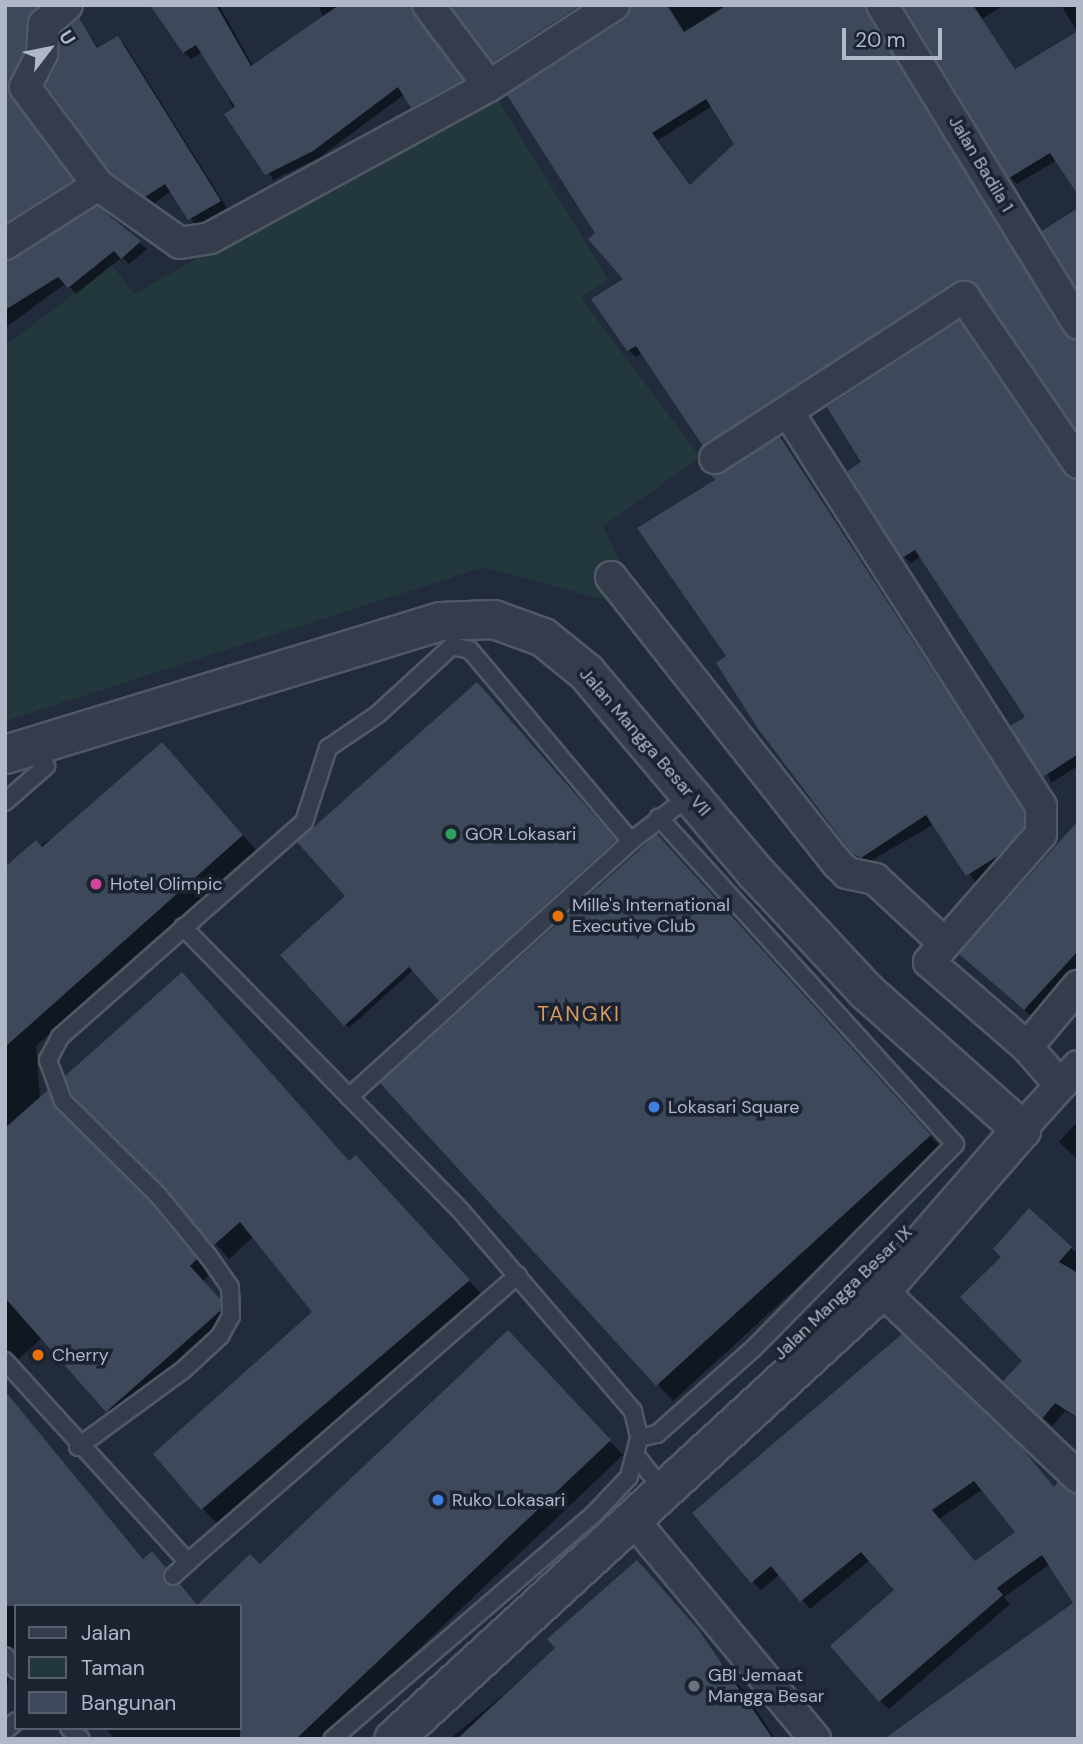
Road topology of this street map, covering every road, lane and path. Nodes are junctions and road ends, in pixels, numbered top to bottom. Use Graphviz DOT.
graph roads {
  1 [pos="67,5"];
  2 [pos="428,5"];
  3 [pos="614,5"];
  4 [pos="882,5"];
  5 [pos="489,86"];
  6 [pos="99,185"];
  7 [pos="5,244"];
  8 [pos="1078,324"];
  9 [pos="788,412"];
  10 [pos="715,458"];
  11 [pos="1078,463"];
  12 [pos="611,577"];
  13 [pos="5,754"];
  14 [pos="46,766"];
  15 [pos="693,794"];
  16 [pos="5,802"];
  17 [pos="660,817"];
  18 [pos="631,841"];
  19 [pos="183,927"];
  20 [pos="943,943"];
  21 [pos="1078,986"];
  22 [pos="1027,1048"];
  23 [pos="1069,1076"];
  24 [pos="349,1097"];
  25 [pos="1013,1123"];
  26 [pos="518,1275"];
  27 [pos="881,1290"];
  28 [pos="5,1361"];
  29 [pos="639,1438"];
  30 [pos="78,1447"];
  31 [pos="638,1458"];
  32 [pos="1078,1478"];
  33 [pos="678,1482"];
  34 [pos="635,1522"];
  35 [pos="188,1562"];
  36 [pos="173,1576"];
  37 [pos="332,1739"];
  38 [pos="393,1739"];
  39 [pos="815,1739"];
  1 -- 6 [label="street"];
  2 -- 5 [label="street"];
  3 -- 5 [label="street"];
  4 -- 8 [label="street, Jalan Badila 1"];
  5 -- 6 [label="street"];
  6 -- 7 [label="street"];
  9 -- 10 [label="street"];
  9 -- 11 [label="street"];
  9 -- 20 [label="street"];
  12 -- 20 [label="street"];
  13 -- 15 [label="street, Jalan Mangga Besar VII"];
  14 -- 16 [label="lane"];
  15 -- 17 [label="lane"];
  15 -- 25 [label="street, Jalan Mangga Besar VII"];
  17 -- 18 [label="lane"];
  17 -- 29 [label="lane"];
  18 -- 19 [label="lane"];
  18 -- 24 [label="lane"];
  19 -- 24 [label="lane"];
  19 -- 30 [label="lane"];
  20 -- 22 [label="street"];
  21 -- 22 [label="street"];
  22 -- 23 [label="street"];
  23 -- 25 [label="street"];
  24 -- 26 [label="lane"];
  25 -- 27 [label="street, Jalan Mangga Besar IX"];
  25 -- 33 [label="street, Jalan Mangga Besar IX"];
  26 -- 29 [label="lane"];
  26 -- 35 [label="lane"];
  27 -- 32 [label="street"];
  27 -- 33 [label="street, Jalan Mangga Besar IX"];
  28 -- 30 [label="lane"];
  29 -- 31 [label="lane"];
  30 -- 35 [label="lane"];
  31 -- 33 [label="lane"];
  31 -- 37 [label="lane"];
  33 -- 34 [label="street, Jalan Mangga Besar IX"];
  34 -- 38 [label="street, Jalan Mangga Besar IX"];
  34 -- 39 [label="street"];
  35 -- 36 [label="lane"];
}
